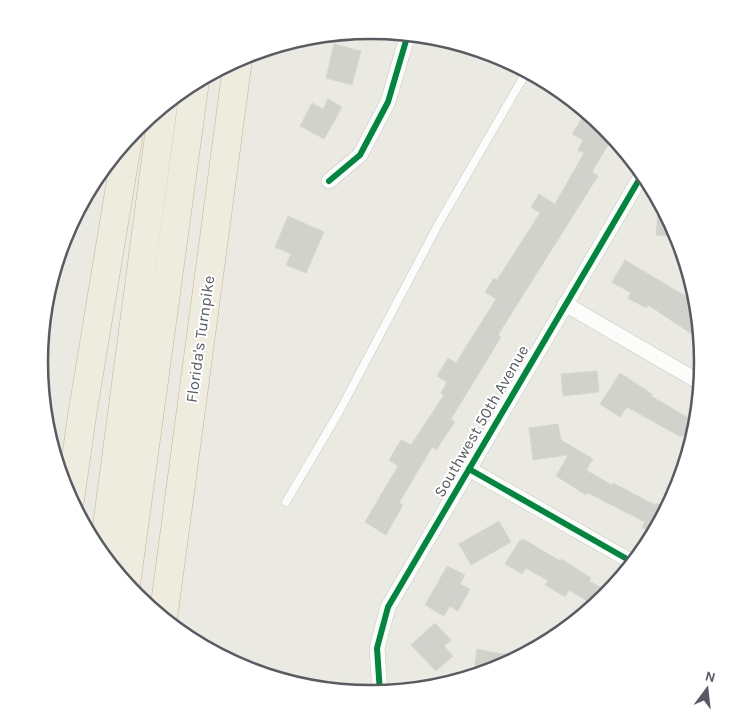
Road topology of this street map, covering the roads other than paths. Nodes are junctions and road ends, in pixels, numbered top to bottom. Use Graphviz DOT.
graph roads {
  1 [pos="406,41"];
  2 [pos="237,68"];
  3 [pos="524,77"];
  4 [pos="194,91"];
  5 [pos="161,117"];
  6 [pos="126,152"];
  7 [pos="639,180"];
  8 [pos="329,181"];
  9 [pos="564,304"];
  10 [pos="694,379"];
  11 [pos="469,469"];
  12 [pos="72,486"];
  13 [pos="286,502"];
  14 [pos="104,545"];
  15 [pos="627,559"];
  16 [pos="127,574"];
  17 [pos="164,610"];
  18 [pos="379,685"];
  1 -- 8 [label="street"];
  2 -- 17 [label="highway, Florida's Turnpike"];
  3 -- 13 [label="lane"];
  4 -- 16 [label="highway"];
  5 -- 14 [label="highway"];
  6 -- 12 [label="highway"];
  7 -- 9 [label="street, Southwest 50th Avenue"];
  9 -- 10 [label="street"];
  9 -- 11 [label="street, Southwest 50th Avenue"];
  11 -- 15 [label="street"];
  11 -- 18 [label="street, Southwest 50th Avenue"];
}
